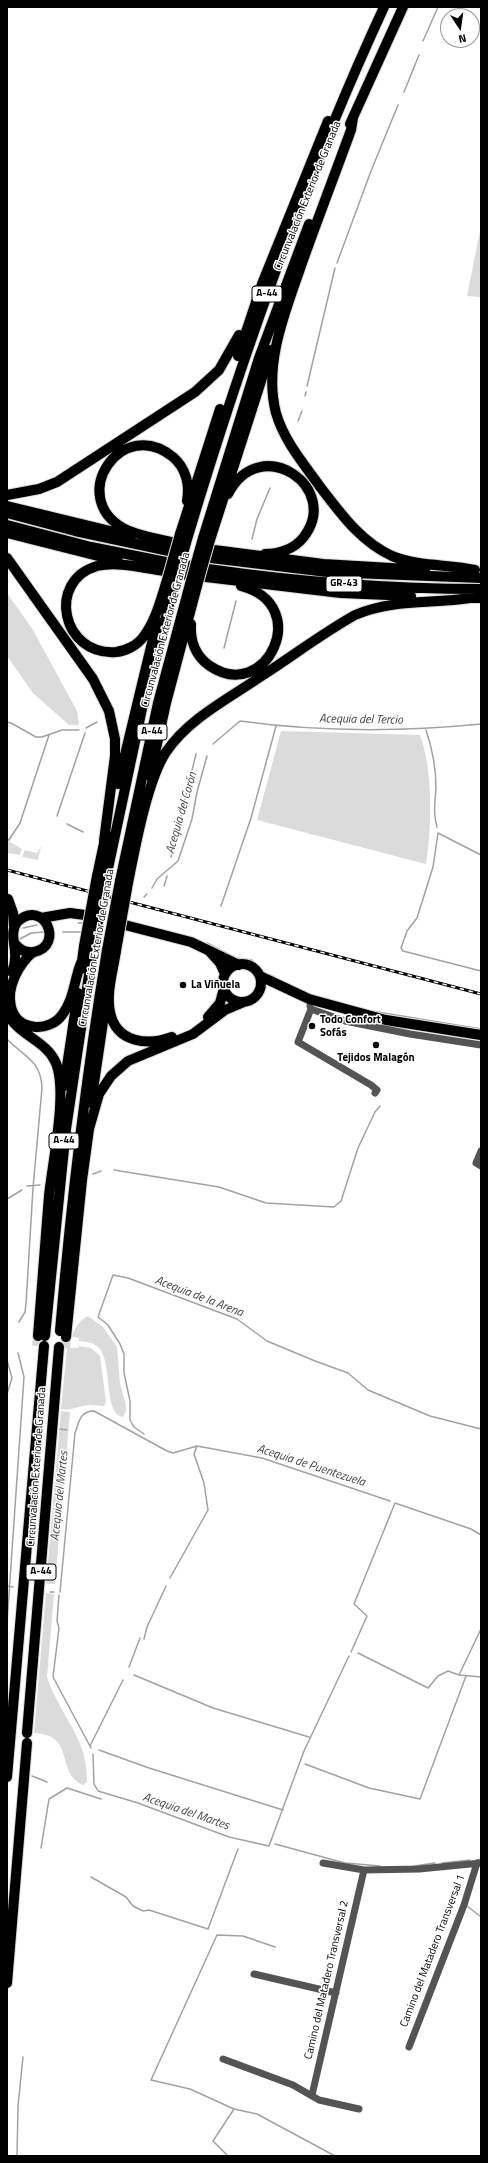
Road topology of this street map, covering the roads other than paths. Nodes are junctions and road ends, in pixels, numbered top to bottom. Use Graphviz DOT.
graph roads {
  1 [pos="384,7"];
  2 [pos="403,7"];
  3 [pos="361,57"];
  4 [pos="353,118"];
  5 [pos="262,284"];
  6 [pos="286,311"];
  7 [pos="7,495"];
  8 [pos="7,506"];
  9 [pos="7,513"];
  10 [pos="217,515"];
  11 [pos="184,517"];
  12 [pos="7,525"];
  13 [pos="7,533"];
  14 [pos="157,538"];
  15 [pos="206,539"];
  16 [pos="189,545"];
  17 [pos="244,555"];
  18 [pos="7,558"];
  19 [pos="141,568"];
  20 [pos="479,573"];
  21 [pos="168,574"];
  22 [pos="189,575"];
  23 [pos="224,580"];
  24 [pos="481,589"];
  25 [pos="470,598"];
  26 [pos="481,598"];
  27 [pos="193,601"];
  28 [pos="160,605"];
  29 [pos="104,841"];
  30 [pos="135,852"];
  31 [pos="101,877"];
  32 [pos="124,882"];
  33 [pos="7,898"];
  34 [pos="70,913"];
  35 [pos="30,915"];
  36 [pos="84,915"];
  37 [pos="41,918"];
  38 [pos="125,925"];
  39 [pos="14,926"];
  40 [pos="50,933"];
  41 [pos="15,944"];
  42 [pos="89,947"];
  43 [pos="207,950"];
  44 [pos="112,951"];
  45 [pos="33,952"];
  46 [pos="81,963"];
  47 [pos="240,965"];
  48 [pos="225,974"];
  49 [pos="260,976"];
  50 [pos="7,983"];
  51 [pos="110,984"];
  52 [pos="224,988"];
  53 [pos="287,989"];
  54 [pos="259,992"];
  55 [pos="244,1002"];
  56 [pos="310,1004"];
  57 [pos="7,1012"];
  58 [pos="481,1035"];
  59 [pos="481,1045"];
  60 [pos="376,1093"];
  61 [pos="59,1109"];
  62 [pos="89,1129"];
  63 [pos="481,1151"];
  64 [pos="479,1164"];
  65 [pos="41,1341"];
  66 [pos="63,1342"];
  67 [pos="7,1777"];
  68 [pos="322,1863"];
  69 [pos="479,1863"];
  70 [pos="364,1870"];
  71 [pos="254,1974"];
  72 [pos="7,1984"];
  73 [pos="336,1992"];
  74 [pos="409,2047"];
  75 [pos="223,2059"];
  76 [pos="312,2095"];
  77 [pos="359,2109"];
  1 -- 3 [label="highway, Circunvalación Exterior de Granada / A-44"];
  2 -- 4 [label="highway, Circunvalación Exterior de Granada / A-44"];
  3 -- 5 [label="highway"];
  3 -- 16 [label="highway, Circunvalación Exterior de Granada / A-44"];
  4 -- 6 [label="highway"];
  4 -- 15 [label="highway, Circunvalación Exterior de Granada / A-44"];
  5 -- 7 [label="highway"];
  5 -- 11 [label="highway"];
  6 -- 10 [label="highway"];
  6 -- 20 [label="highway"];
  8 -- 14 [label="highway"];
  9 -- 14 [label="highway"];
  10 -- 15 [label="highway"];
  10 -- 17 [label="highway"];
  11 -- 14 [label="highway"];
  11 -- 16 [label="highway"];
  12 -- 21 [label="highway"];
  13 -- 19 [label="highway"];
  15 -- 22 [label="highway, Circunvalación Exterior de Granada / A-44, bridge"];
  16 -- 21 [label="highway, Circunvalación Exterior de Granada / A-44, bridge"];
  17 -- 20 [label="highway"];
  17 -- 20 [label="highway, GR-43"];
  18 -- 29 [label="highway"];
  19 -- 21 [label="highway"];
  19 -- 28 [label="highway"];
  21 -- 28 [label="highway"];
  21 -- 31 [label="highway, Circunvalación Exterior de Granada / A-44"];
  22 -- 27 [label="highway"];
  22 -- 32 [label="highway, Circunvalación Exterior de Granada / A-44"];
  23 -- 24 [label="highway, GR-43"];
  23 -- 25 [label="highway"];
  23 -- 27 [label="highway"];
  25 -- 26 [label="highway"];
  25 -- 30 [label="highway"];
  27 -- 30 [label="highway"];
  28 -- 29 [label="highway"];
  29 -- 31 [label="highway"];
  30 -- 32 [label="highway"];
  31 -- 42 [label="highway, Circunvalación Exterior de Granada / A-44, bridge"];
  32 -- 44 [label="highway, Circunvalación Exterior de Granada / A-44, bridge"];
  33 -- 35 [label="highway"];
  33 -- 39 [label="highway"];
  34 -- 36 [label="highway"];
  34 -- 37 [label="highway"];
  34 -- 40 [label="highway"];
  35 -- 37 [label="highway"];
  35 -- 39 [label="highway"];
  37 -- 40 [label="highway"];
  38 -- 43 [label="highway"];
  39 -- 41 [label="highway"];
  40 -- 45 [label="highway"];
  41 -- 45 [label="highway"];
  41 -- 50 [label="highway"];
  42 -- 46 [label="highway"];
  42 -- 65 [label="highway, Circunvalación Exterior de Granada / A-44"];
  43 -- 47 [label="highway"];
  43 -- 48 [label="highway"];
  44 -- 51 [label="highway"];
  44 -- 66 [label="highway, Circunvalación Exterior de Granada / A-44"];
  45 -- 46 [label="highway"];
  46 -- 61 [label="highway"];
  47 -- 48 [label="highway"];
  47 -- 49 [label="highway"];
  48 -- 52 [label="highway"];
  49 -- 53 [label="highway"];
  49 -- 54 [label="highway"];
  51 -- 52 [label="highway"];
  51 -- 62 [label="highway"];
  52 -- 55 [label="highway"];
  53 -- 54 [label="highway"];
  53 -- 56 [label="highway"];
  54 -- 55 [label="highway"];
  55 -- 62 [label="highway"];
  56 -- 58 [label="highway"];
  56 -- 59 [label="street"];
  56 -- 60 [label="street"];
  57 -- 61 [label="highway"];
  61 -- 65 [label="highway"];
  62 -- 66 [label="highway"];
  63 -- 64 [label="street"];
  65 -- 67 [label="highway, Circunvalación Exterior de Granada / A-44"];
  66 -- 72 [label="highway, Circunvalación Exterior de Granada / A-44"];
  68 -- 70 [label="street"];
  69 -- 70 [label="street"];
  69 -- 74 [label="street, Camino del Matadero Transversal 1"];
  70 -- 73 [label="street, Camino del Matadero Transversal 2"];
  71 -- 73 [label="street"];
  73 -- 76 [label="street, Camino del Matadero Transversal 2"];
  75 -- 76 [label="street"];
  76 -- 77 [label="street"];
}
